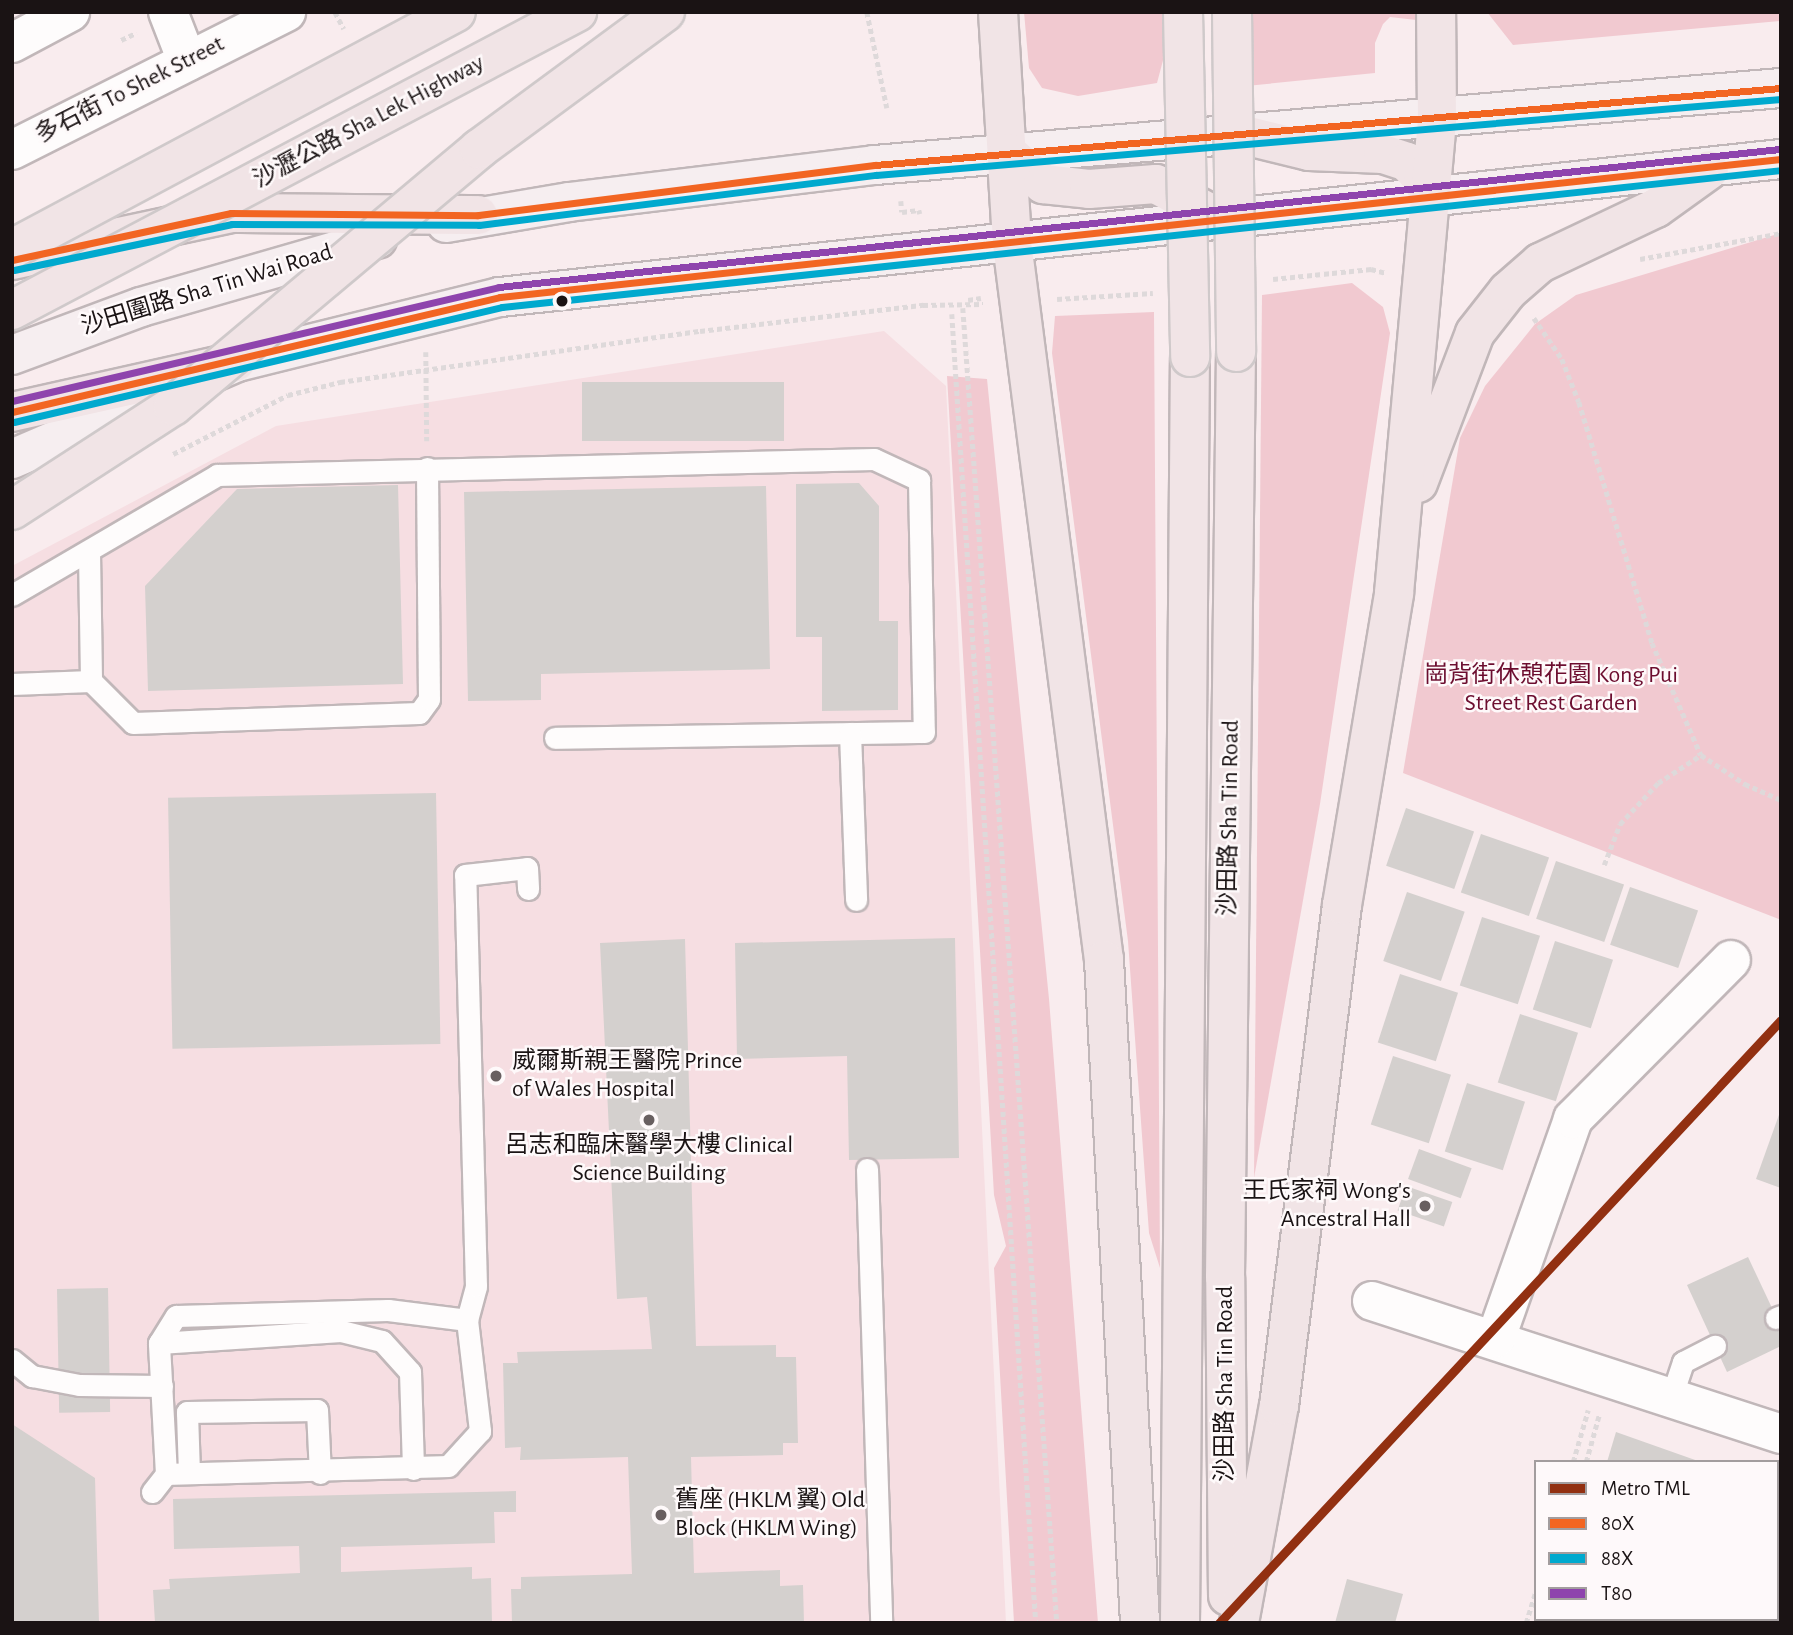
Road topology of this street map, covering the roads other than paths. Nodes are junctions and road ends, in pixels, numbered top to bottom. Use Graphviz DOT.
graph roads {
  1 [pos="70,12"];
  2 [pos="168,12"];
  3 [pos="286,12"];
  4 [pos="456,12"];
  5 [pos="577,12"];
  6 [pos="665,12"];
  7 [pos="998,12"];
  8 [pos="1183,12"];
  9 [pos="1232,12"];
  10 [pos="1436,12"];
  11 [pos="12,43"];
  12 [pos="187,61"];
  13 [pos="1781,88"];
  14 [pos="1437,118"];
  15 [pos="1248,136"];
  16 [pos="12,149"];
  17 [pos="1008,153"];
  18 [pos="1781,159"];
  19 [pos="1709,170"];
  20 [pos="1430,200"];
  21 [pos="478,215"];
  22 [pos="1215,216"];
  23 [pos="1012,243"];
  24 [pos="12,249"];
  25 [pos="12,260"];
  26 [pos="12,310"];
  27 [pos="12,355"];
  28 [pos="237,362"];
  29 [pos="12,412"];
  30 [pos="12,459"];
  31 [pos="427,467"];
  32 [pos="12,510"];
  33 [pos="1402,524"];
  34 [pos="89,552"];
  35 [pos="12,595"];
  36 [pos="91,681"];
  37 [pos="12,684"];
  38 [pos="850,733"];
  39 [pos="555,738"];
  40 [pos="528,889"];
  41 [pos="856,900"];
  42 [pos="1731,960"];
  43 [pos="867,1168"];
  44 [pos="1372,1301"];
  45 [pos="467,1320"];
  46 [pos="1496,1338"];
  47 [pos="159,1343"];
  48 [pos="1715,1346"];
  49 [pos="12,1360"];
  50 [pos="162,1385"];
  51 [pos="1670,1401"];
  52 [pos="1781,1434"];
  53 [pos="412,1469"];
  54 [pos="189,1473"];
  55 [pos="320,1473"];
  56 [pos="166,1474"];
  57 [pos="152,1492"];
  58 [pos="881,1623"];
  59 [pos="1140,1623"];
  60 [pos="1180,1623"];
  61 [pos="1230,1623"];
  62 [pos="1239,1623"];
  1 -- 11 [label="street"];
  2 -- 12 [label="street"];
  3 -- 12 [label="street, 多石街 To Shek Street"];
  4 -- 24 [label="highway, bridge"];
  5 -- 26 [label="highway, 沙瀝公路 Sha Lek Highway, bridge"];
  6 -- 32 [label="highway, bridge"];
  7 -- 17 [label="highway"];
  8 -- 60 [label="highway, 沙田路 Sha Tin Road, bridge"];
  9 -- 61 [label="highway, 沙田路 Sha Tin Road, bridge"];
  10 -- 14 [label="highway"];
  12 -- 16 [label="street, 多石街 To Shek Street"];
  13 -- 14 [label="main road, 沙田圍路 Sha Tin Wai Road"];
  14 -- 15 [label="main road, 沙田圍路 Sha Tin Wai Road"];
  14 -- 20 [label="highway"];
  15 -- 17 [label="main road, 沙田圍路 Sha Tin Wai Road"];
  15 -- 20 [label="highway"];
  17 -- 21 [label="main road, 沙田圍路 Sha Tin Wai Road"];
  17 -- 22 [label="highway"];
  17 -- 23 [label="highway"];
  18 -- 19 [label="main road"];
  19 -- 20 [label="main road"];
  19 -- 33 [label="highway"];
  20 -- 22 [label="main road"];
  20 -- 33 [label="highway"];
  21 -- 25 [label="highway"];
  21 -- 27 [label="main road, 沙田圍路 Sha Tin Wai Road"];
  22 -- 23 [label="main road"];
  23 -- 28 [label="main road"];
  23 -- 59 [label="highway"];
  28 -- 29 [label="highway"];
  28 -- 30 [label="main road"];
  31 -- 34 [label="lane"];
  31 -- 36 [label="lane"];
  31 -- 38 [label="lane"];
  33 -- 62 [label="highway"];
  34 -- 35 [label="lane"];
  34 -- 36 [label="lane"];
  36 -- 37 [label="lane"];
  38 -- 39 [label="lane"];
  38 -- 41 [label="lane"];
  40 -- 45 [label="lane"];
  42 -- 46 [label="street"];
  43 -- 58 [label="lane"];
  44 -- 46 [label="street"];
  45 -- 47 [label="lane"];
  45 -- 53 [label="lane"];
  46 -- 51 [label="street"];
  47 -- 50 [label="lane"];
  47 -- 53 [label="lane"];
  48 -- 51 [label="lane"];
  49 -- 50 [label="lane"];
  50 -- 56 [label="lane"];
  51 -- 52 [label="street"];
  53 -- 55 [label="lane"];
  54 -- 55 [label="lane"];
  54 -- 55 [label="lane"];
  54 -- 56 [label="lane"];
  56 -- 57 [label="lane"];
}
